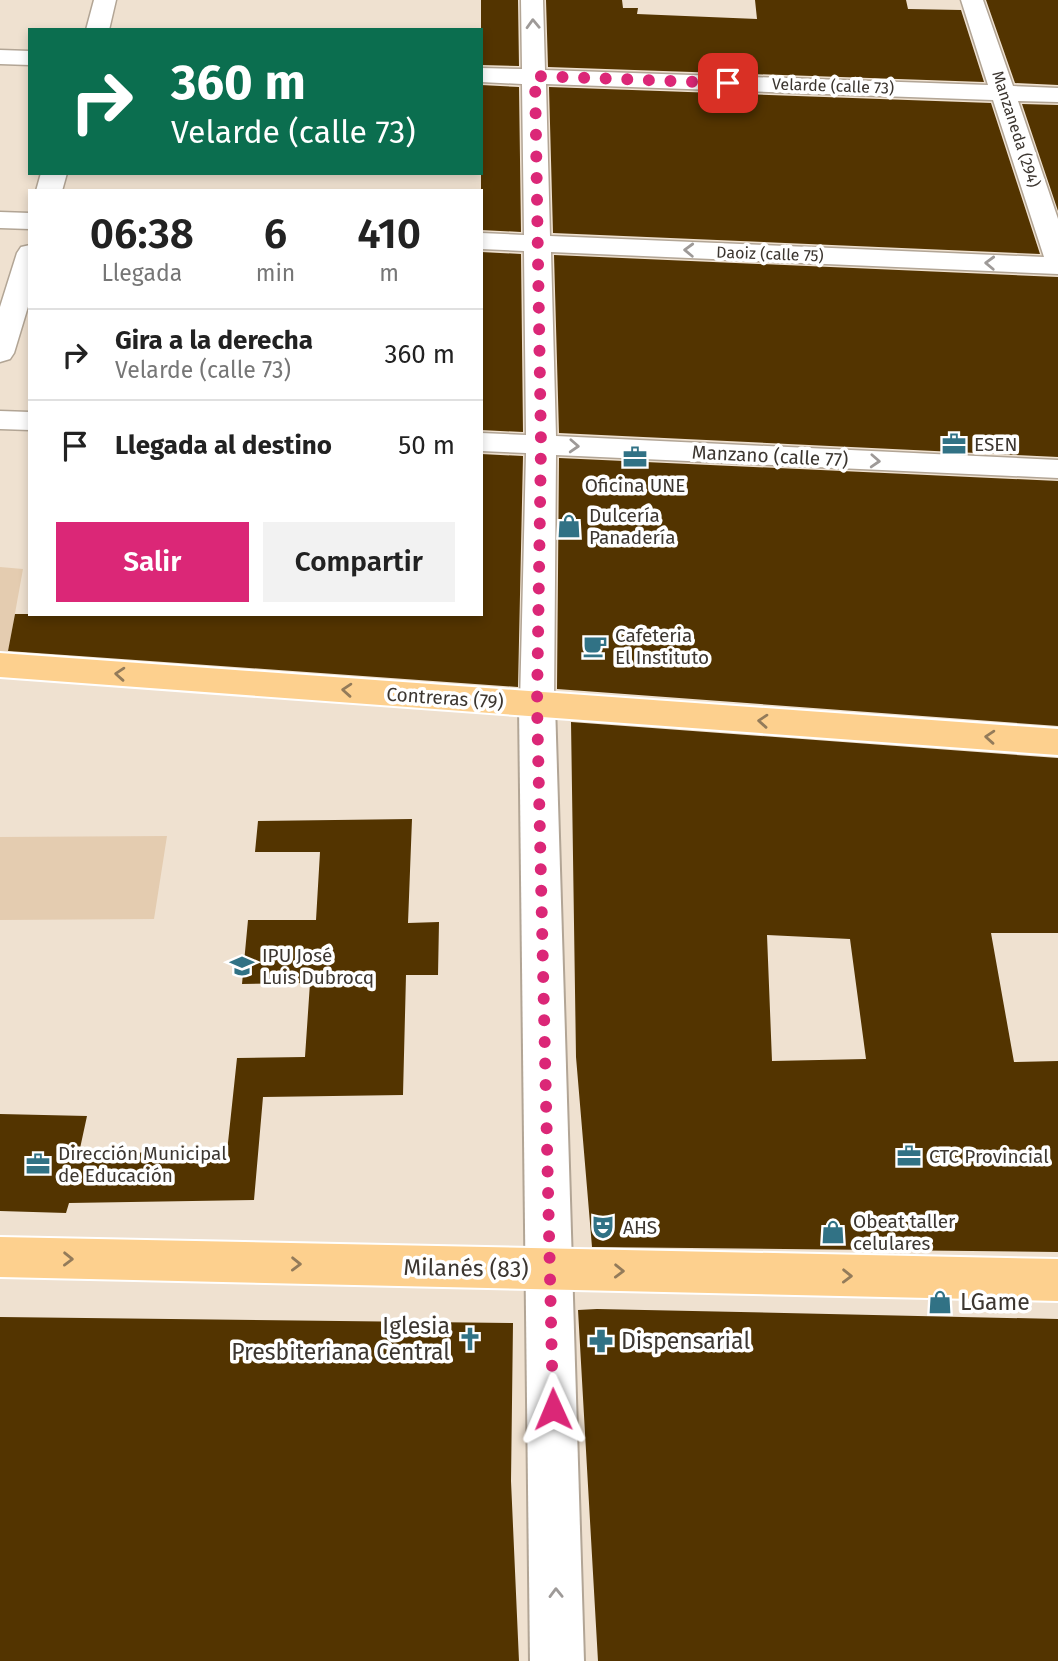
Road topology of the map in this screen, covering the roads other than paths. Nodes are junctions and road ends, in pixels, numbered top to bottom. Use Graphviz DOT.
graph roads {
  1 [pos="106,0"];
  2 [pos="533,0"];
  3 [pos="972,0"];
  4 [pos="98,28"];
  5 [pos="0,57"];
  6 [pos="28,58"];
  7 [pos="483,75"];
  8 [pos="535,76"];
  9 [pos="1004,92"];
  10 [pos="1058,94"];
  11 [pos="0,220"];
  12 [pos="28,222"];
  13 [pos="483,241"];
  14 [pos="538,244"];
  15 [pos="1058,259"];
  16 [pos="28,260"];
  17 [pos="1058,266"];
  18 [pos="0,353"];
  19 [pos="0,420"];
  20 [pos="28,421"];
  21 [pos="483,442"];
  22 [pos="541,444"];
  23 [pos="1058,469"];
  24 [pos="0,665"];
  25 [pos="537,704"];
  26 [pos="1058,742"];
  27 [pos="0,1257"];
  28 [pos="551,1270"];
  29 [pos="1058,1280"];
  30 [pos="557,1661"];
  1 -- 4 [label="street"];
  8 -- 2 [label="street, one-way"];
  3 -- 9 [label="street, Manzaneda (294)"];
  5 -- 6 [label="street"];
  7 -- 8 [label="street, Velarde (calle 73)"];
  8 -- 9 [label="street, Velarde (calle 73)"];
  8 -- 14 [label="street"];
  9 -- 10 [label="street, Velarde (calle 73)"];
  9 -- 15 [label="street, Manzaneda (294)"];
  11 -- 12 [label="street"];
  13 -- 14 [label="street, Daoiz (calle 75)"];
  17 -- 14 [label="street, Daoiz (calle 75), one-way"];
  14 -- 22 [label="street"];
  16 -- 18 [label="street"];
  19 -- 20 [label="street"];
  21 -- 22 [label="street, Manzano (calle 77)"];
  22 -- 23 [label="street, Manzano (calle 77), one-way"];
  22 -- 25 [label="street"];
  25 -- 24 [label="main road, Contreras (79), one-way"];
  26 -- 25 [label="main road, Contreras (79), one-way"];
  25 -- 28 [label="main road"];
  27 -- 28 [label="main road, Milanés (83), one-way"];
  28 -- 29 [label="main road, Milanés (83), one-way"];
  30 -- 28 [label="main road, one-way"];
}
